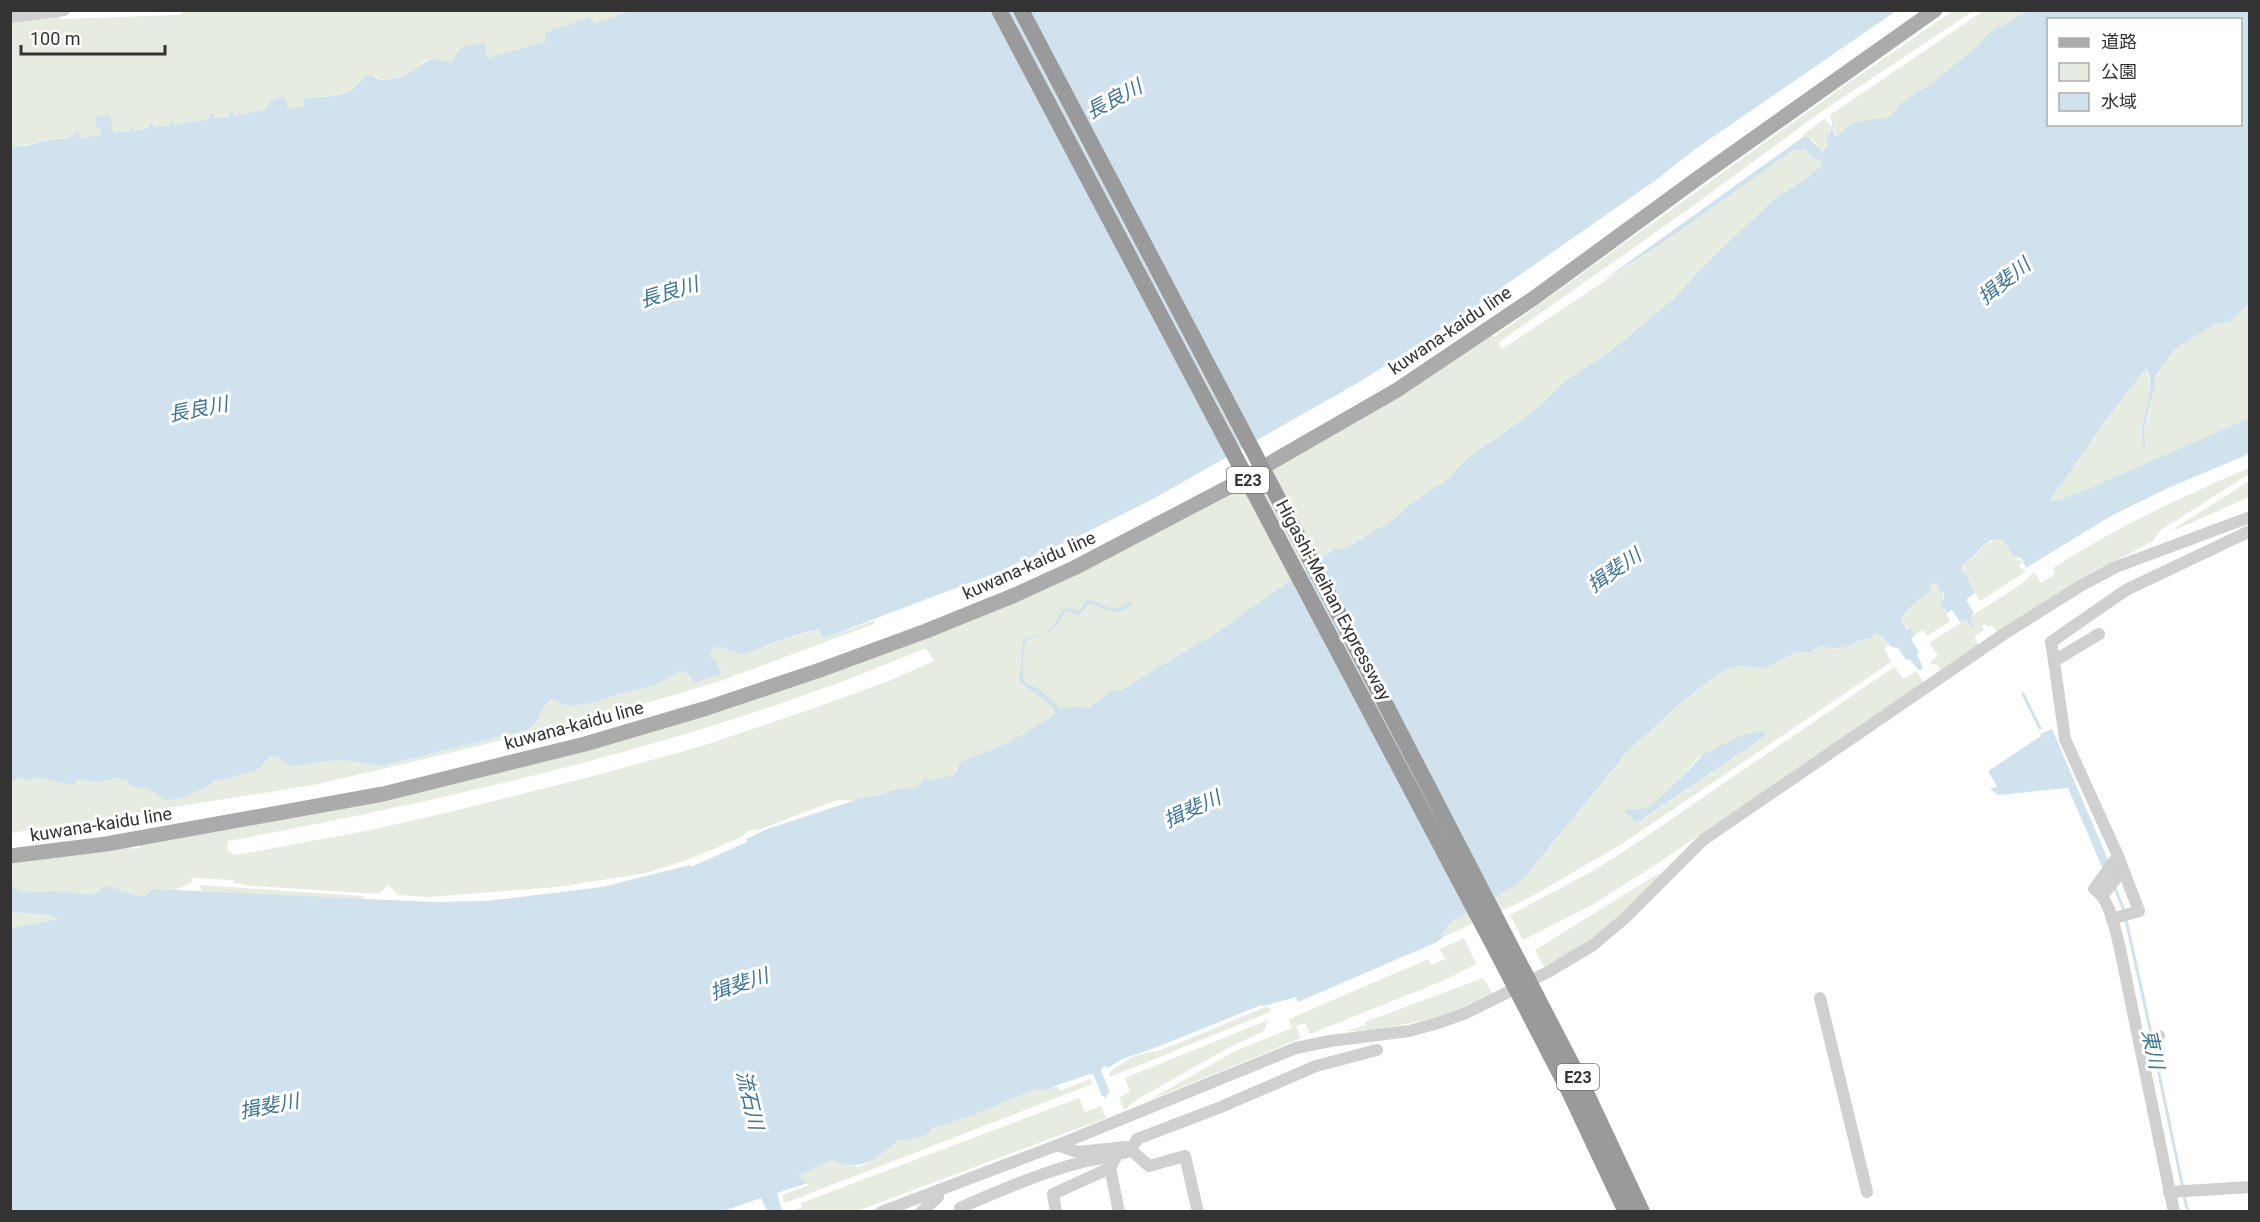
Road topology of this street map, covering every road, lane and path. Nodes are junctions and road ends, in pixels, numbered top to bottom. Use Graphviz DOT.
graph roads {
  1 [pos="64,10"];
  2 [pos="999,10"];
  3 [pos="1021,10"];
  4 [pos="1935,10"];
  5 [pos="10,17"];
  6 [pos="2250,517"];
  7 [pos="2250,531"];
  8 [pos="2099,634"];
  9 [pos="2054,661"];
  10 [pos="10,856"];
  11 [pos="2118,856"];
  12 [pos="2122,870"];
  13 [pos="2102,896"];
  14 [pos="2112,919"];
  15 [pos="1820,998"];
  16 [pos="2159,1036"];
  17 [pos="2141,1040"];
  18 [pos="1377,1050"];
  19 [pos="1058,1144"];
  20 [pos="1131,1150"];
  21 [pos="1113,1163"];
  22 [pos="2250,1187"];
  23 [pos="939,1191"];
  24 [pos="2171,1191"];
  25 [pos="1867,1192"];
  26 [pos="957,1210"];
  27 [pos="881,1212"];
  28 [pos="921,1212"];
  29 [pos="1056,1212"];
  30 [pos="1119,1212"];
  31 [pos="1198,1212"];
  32 [pos="1626,1212"];
  33 [pos="1642,1212"];
  34 [pos="2174,1212"];
  1 -- 5 [label="street"];
  2 -- 32 [label="highway, Higashi-Meihan Expressway / E23, bridge"];
  3 -- 33 [label="highway, Higashi-Meihan Expressway / E23, bridge"];
  4 -- 10 [label="main road, kuwana-kaidu line"];
  6 -- 19 [label="street"];
  7 -- 9 [label="street"];
  8 -- 9 [label="street"];
  9 -- 11 [label="street"];
  11 -- 12 [label="street"];
  11 -- 13 [label="street"];
  12 -- 13 [label="street"];
  12 -- 14 [label="street"];
  13 -- 14 [label="street"];
  14 -- 17 [label="street"];
  15 -- 25 [label="street"];
  16 -- 17 [label="street"];
  17 -- 24 [label="street"];
  18 -- 20 [label="street"];
  19 -- 20 [label="street"];
  19 -- 23 [label="street"];
  20 -- 21 [label="street"];
  20 -- 31 [label="street"];
  21 -- 26 [label="street"];
  21 -- 29 [label="street"];
  21 -- 30 [label="street"];
  22 -- 24 [label="street"];
  23 -- 27 [label="street"];
  23 -- 28 [label="street"];
  24 -- 34 [label="street"];
}
